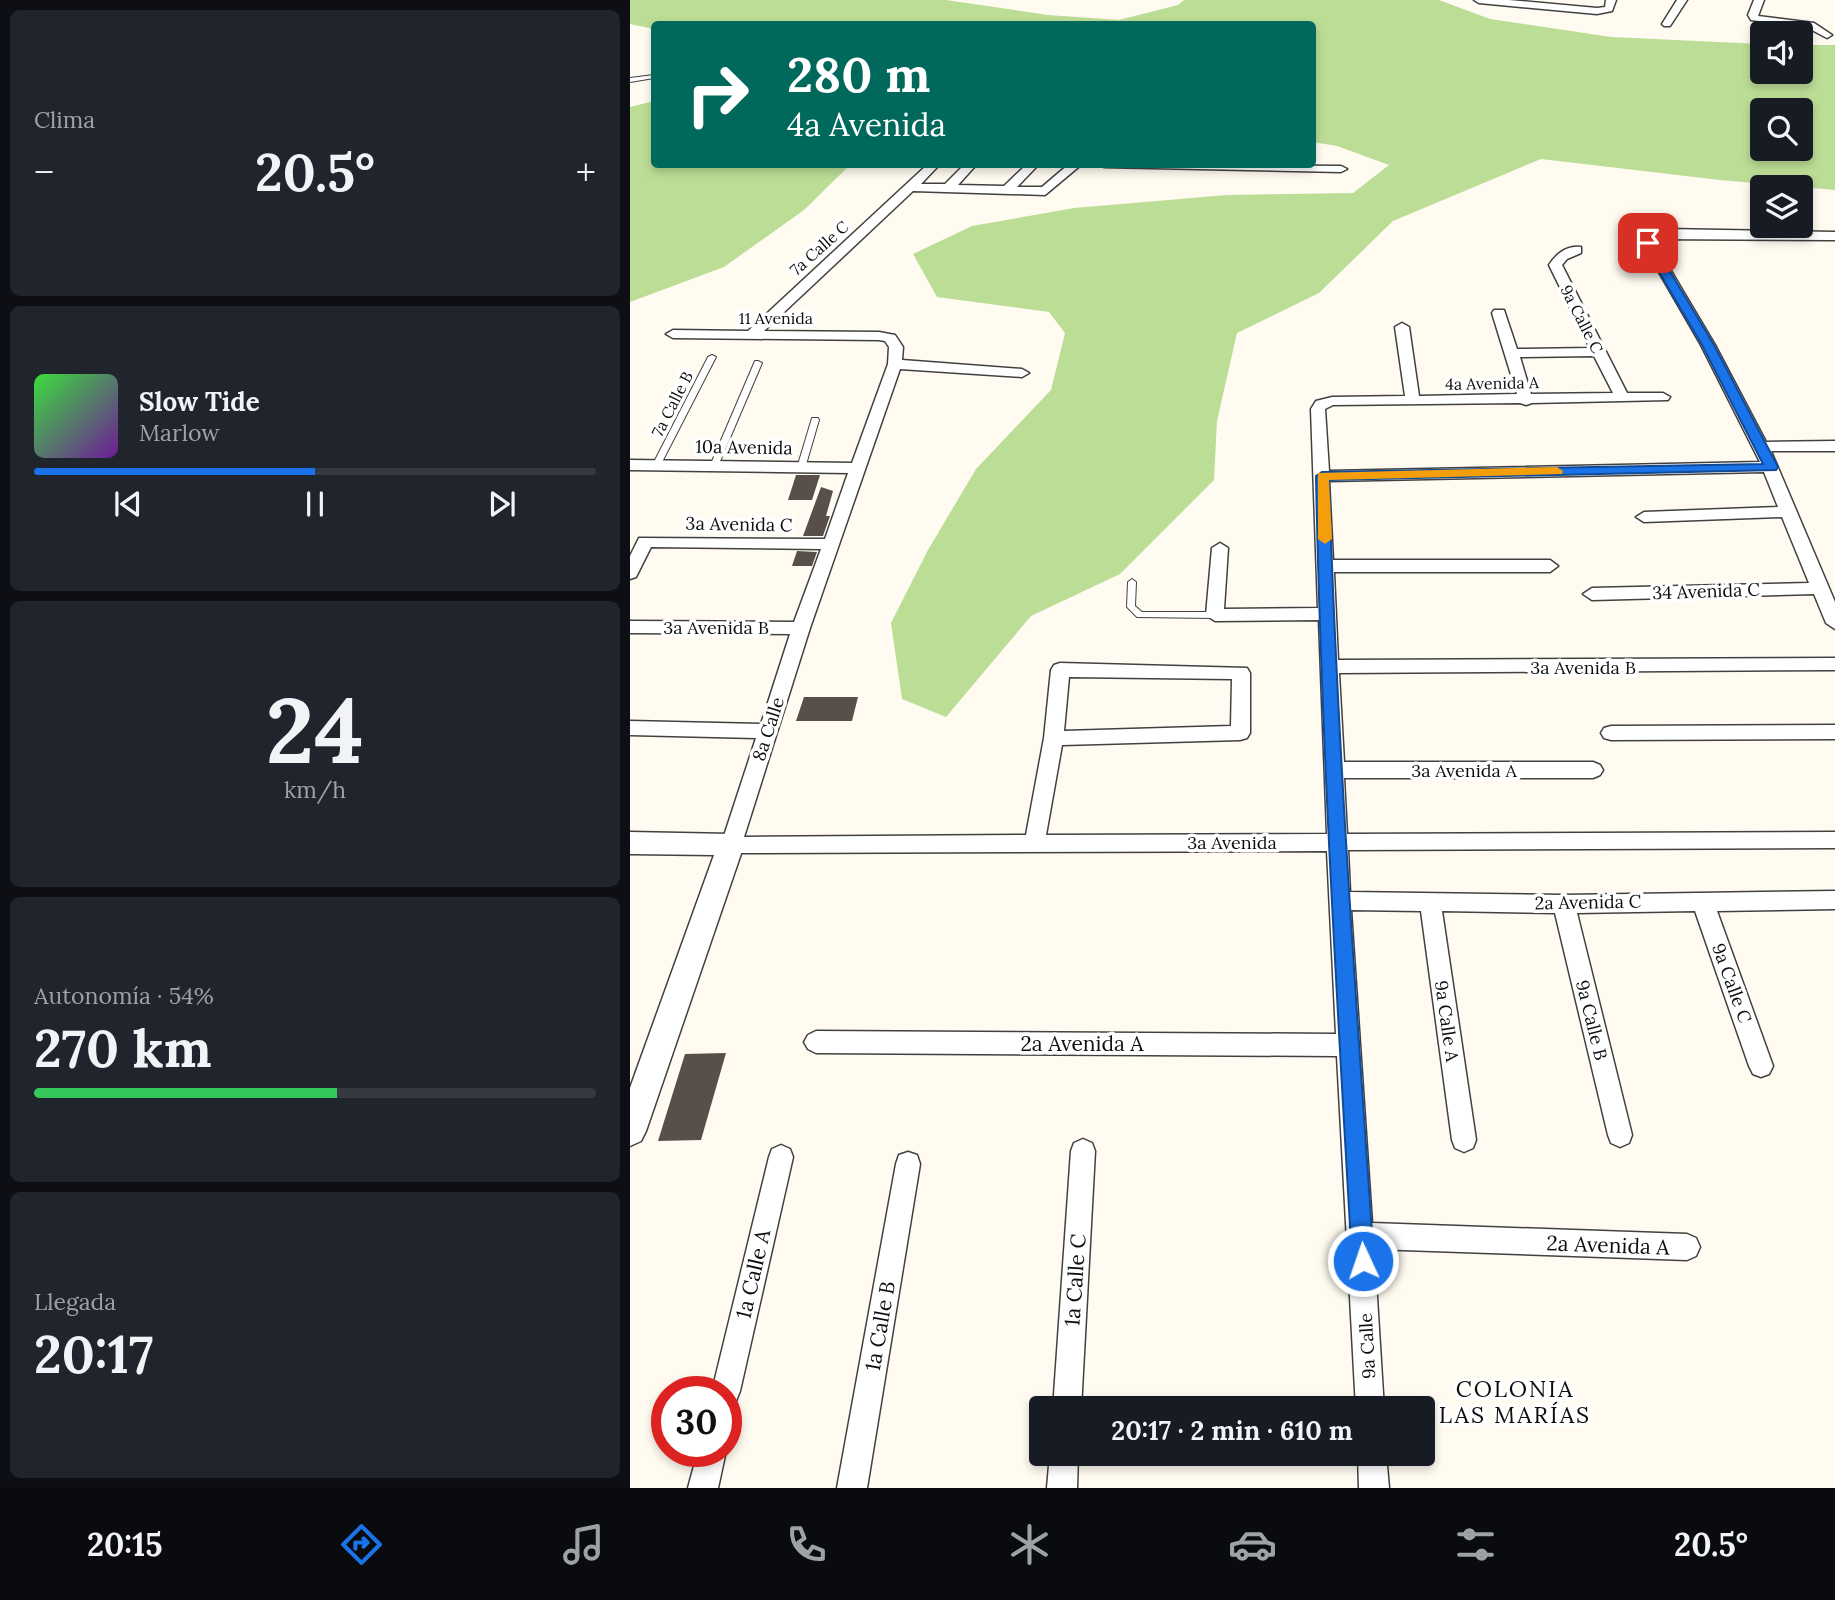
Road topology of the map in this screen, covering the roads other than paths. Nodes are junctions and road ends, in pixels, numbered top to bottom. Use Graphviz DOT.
graph roads {
  1 [pos="1479,0"];
  2 [pos="1611,0"];
  3 [pos="1682,0"];
  4 [pos="1759,0"];
  5 [pos="1778,21"];
  6 [pos="1667,24"];
  7 [pos="1813,25"];
  8 [pos="1835,25"];
  9 [pos="1813,26"];
  10 [pos="1827,35"];
  11 [pos="651,77"];
  12 [pos="630,80"];
  13 [pos="931,168"];
  14 [pos="968,168"];
  15 [pos="1030,168"];
  16 [pos="1072,168"];
  17 [pos="1293,168"];
  18 [pos="1340,169"];
  19 [pos="913,187"];
  20 [pos="948,188"];
  21 [pos="1007,190"];
  22 [pos="1835,236"];
  23 [pos="1577,250"];
  24 [pos="1499,313"];
  25 [pos="1402,327"];
  26 [pos="673,334"];
  27 [pos="750,335"];
  28 [pos="1599,352"];
  29 [pos="1511,353"];
  30 [pos="712,357"];
  31 [pos="758,363"];
  32 [pos="895,365"];
  33 [pos="1022,373"];
  34 [pos="1622,397"];
  35 [pos="1663,397"];
  36 [pos="1526,401"];
  37 [pos="1413,402"];
  38 [pos="1321,404"];
  39 [pos="815,420"];
  40 [pos="1835,446"];
  41 [pos="1761,447"];
  42 [pos="657,464"];
  43 [pos="630,465"];
  44 [pos="714,466"];
  45 [pos="1771,467"];
  46 [pos="801,468"];
  47 [pos="857,468"];
  48 [pos="1322,476"];
  49 [pos="1790,512"];
  50 [pos="1644,517"];
  51 [pos="832,544"];
  52 [pos="1220,548"];
  53 [pos="1326,566"];
  54 [pos="1550,566"];
  55 [pos="630,573"];
  56 [pos="1132,582"];
  57 [pos="1821,587"];
  58 [pos="1592,594"];
  59 [pos="1326,614"];
  60 [pos="1215,615"];
  61 [pos="1835,623"];
  62 [pos="630,627"];
  63 [pos="802,628"];
  64 [pos="1835,664"];
  65 [pos="1330,666"];
  66 [pos="630,728"];
  67 [pos="767,731"];
  68 [pos="1835,732"];
  69 [pos="1611,733"];
  70 [pos="1054,738"];
  71 [pos="1335,770"];
  72 [pos="1593,770"];
  73 [pos="1835,840"];
  74 [pos="1035,842"];
  75 [pos="1339,842"];
  76 [pos="630,843"];
  77 [pos="732,845"];
  78 [pos="1702,900"];
  79 [pos="1340,901"];
  80 [pos="1430,901"];
  81 [pos="1835,901"];
  82 [pos="1564,904"];
  83 [pos="816,1042"];
  84 [pos="1348,1045"];
  85 [pos="1761,1066"];
  86 [pos="630,1131"];
  87 [pos="1620,1135"];
  88 [pos="1464,1140"];
  89 [pos="1083,1151"];
  90 [pos="780,1157"];
  91 [pos="908,1164"];
  92 [pos="1362,1236"];
  93 [pos="1686,1247"];
  94 [pos="729,1376"];
  95 [pos="1068,1396"];
  96 [pos="1369,1396"];
  97 [pos="1063,1466"];
  98 [pos="1373,1466"];
  99 [pos="708,1467"];
  100 [pos="703,1488"];
  101 [pos="852,1488"];
  102 [pos="1062,1488"];
  103 [pos="1374,1488"];
  1 -- 2 [label="street"];
  3 -- 6 [label="street"];
  4 -- 5 [label="street"];
  7 -- 8 [label="street"];
  9 -- 10 [label="street"];
  11 -- 12 [label="lane"];
  13 -- 19 [label="street, 7a Calle C"];
  14 -- 20 [label="street"];
  15 -- 21 [label="street"];
  16 -- 21 [label="street"];
  17 -- 18 [label="street"];
  19 -- 20 [label="street"];
  19 -- 27 [label="street, 7a Calle C"];
  20 -- 21 [label="street"];
  22 -- 41 [label="street"];
  23 -- 28 [label="street, 9a Calle C"];
  24 -- 29 [label="street"];
  25 -- 37 [label="street"];
  26 -- 27 [label="street, 11 Avenida"];
  27 -- 32 [label="street, 11 Avenida"];
  28 -- 29 [label="street"];
  28 -- 34 [label="street, 9a Calle C"];
  29 -- 36 [label="street"];
  30 -- 42 [label="lane, 7a Calle B"];
  31 -- 44 [label="lane"];
  32 -- 33 [label="street"];
  32 -- 47 [label="street, 8a Calle"];
  34 -- 35 [label="street, 4a Avenida A"];
  34 -- 36 [label="street, 4a Avenida A"];
  36 -- 37 [label="street, 4a Avenida A"];
  37 -- 38 [label="street, 4a Avenida A"];
  38 -- 48 [label="street, 9a Calle"];
  39 -- 46 [label="lane"];
  40 -- 41 [label="street"];
  41 -- 45 [label="street"];
  42 -- 43 [label="street, 10a Avenida"];
  42 -- 44 [label="street, 10a Avenida"];
  44 -- 46 [label="street, 10a Avenida"];
  45 -- 48 [label="street"];
  45 -- 49 [label="street"];
  46 -- 47 [label="street, 10a Avenida"];
  47 -- 51 [label="street, 8a Calle"];
  48 -- 53 [label="street, 9a Calle"];
  49 -- 50 [label="street"];
  49 -- 57 [label="street"];
  51 -- 55 [label="street, 3a Avenida C"];
  51 -- 63 [label="street, 8a Calle"];
  52 -- 60 [label="street"];
  53 -- 54 [label="street"];
  53 -- 59 [label="street, 9a Calle"];
  56 -- 60 [label="lane"];
  57 -- 58 [label="street, 34 Avenida C"];
  57 -- 61 [label="street"];
  59 -- 60 [label="street"];
  59 -- 65 [label="street, 9a Calle"];
  62 -- 63 [label="street, 3a Avenida B"];
  63 -- 67 [label="street, 8a Calle"];
  64 -- 65 [label="street, 3a Avenida B"];
  65 -- 71 [label="street, 9a Calle"];
  66 -- 67 [label="street"];
  67 -- 77 [label="street, 8a Calle"];
  68 -- 69 [label="street"];
  70 -- 70 [label="street"];
  70 -- 74 [label="street"];
  71 -- 72 [label="street, 3a Avenida A"];
  71 -- 75 [label="street, 9a Calle"];
  73 -- 75 [label="street, 3a Avenida"];
  74 -- 75 [label="street, 3a Avenida"];
  74 -- 77 [label="street, 3a Avenida"];
  75 -- 79 [label="street, 9a Calle"];
  76 -- 77 [label="street, 3a Avenida"];
  77 -- 86 [label="street, 8a Calle"];
  78 -- 81 [label="street, 2a Avenida C"];
  78 -- 82 [label="street, 2a Avenida C"];
  78 -- 85 [label="street, 9a Calle C"];
  79 -- 80 [label="street, 2a Avenida C"];
  79 -- 84 [label="street, 9a Calle"];
  80 -- 82 [label="street, 2a Avenida C"];
  80 -- 88 [label="street, 9a Calle A"];
  82 -- 87 [label="street, 9a Calle B"];
  83 -- 84 [label="street, 2a Avenida A"];
  84 -- 92 [label="street, 9a Calle"];
  89 -- 95 [label="street, 1a Calle C"];
  90 -- 94 [label="street, 1a Calle A"];
  91 -- 101 [label="street, 1a Calle B"];
  92 -- 93 [label="street, 2a Avenida A"];
  92 -- 96 [label="street, 9a Calle"];
  97 -- 102 [label="street"];
  98 -- 103 [label="street"];
  99 -- 100 [label="street"];
}
